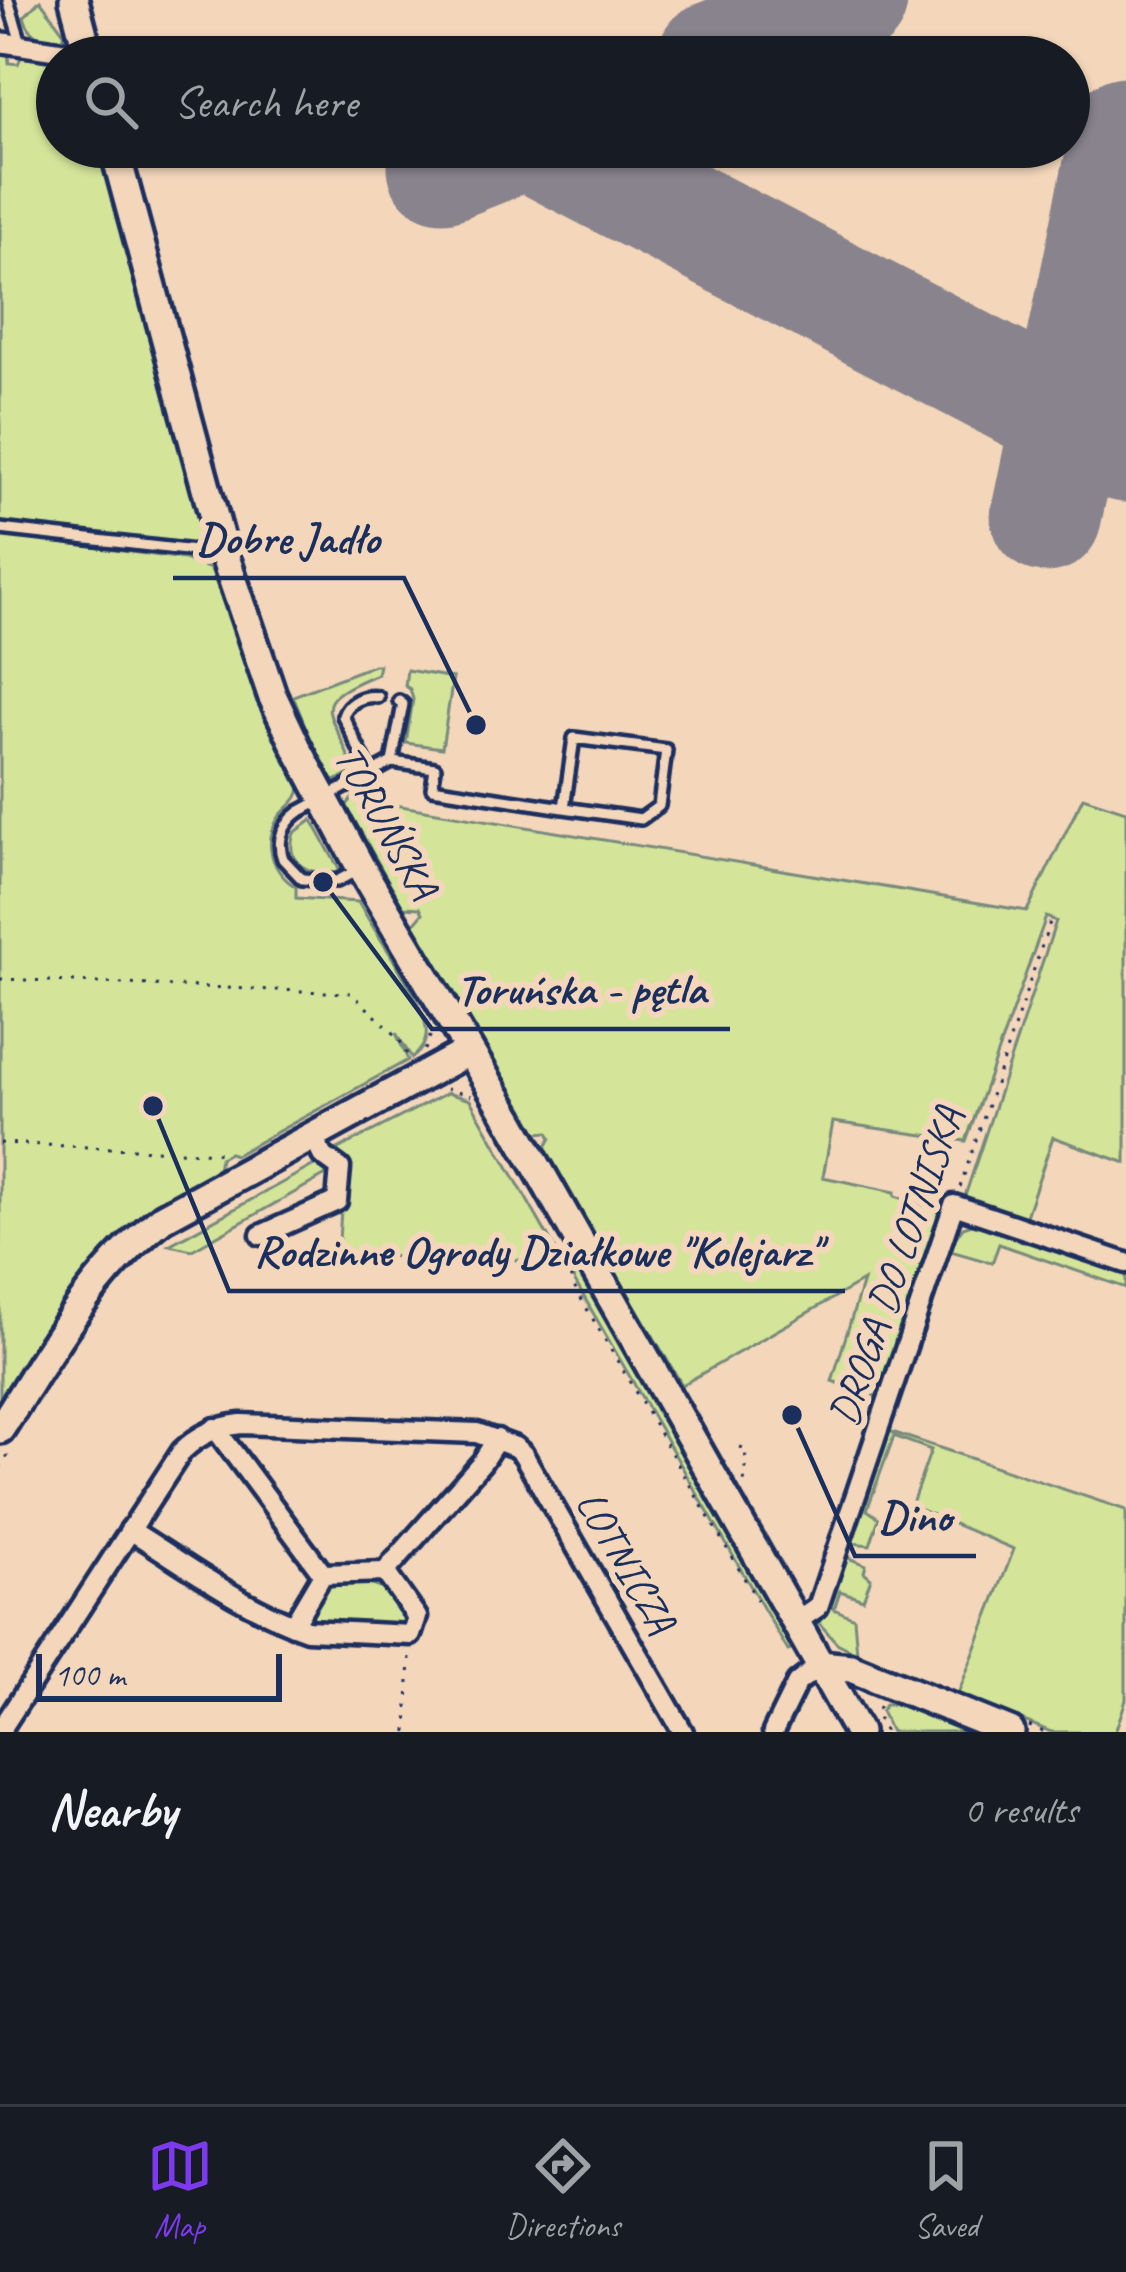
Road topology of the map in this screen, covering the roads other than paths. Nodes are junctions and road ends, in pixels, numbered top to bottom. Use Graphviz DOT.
graph roads {
  1 [pos="8,0"];
  2 [pos="74,0"];
  3 [pos="83,36"];
  4 [pos="0,42"];
  5 [pos="22,46"];
  6 [pos="36,48"];
  7 [pos="120,168"];
  8 [pos="0,529"];
  9 [pos="224,554"];
  10 [pos="378,697"];
  11 [pos="399,701"];
  12 [pos="392,761"];
  13 [pos="370,772"];
  14 [pos="323,800"];
  15 [pos="563,808"];
  16 [pos="362,868"];
  17 [pos="469,1051"];
  18 [pos="313,1136"];
  19 [pos="261,1235"];
  20 [pos="1126,1263"];
  21 [pos="214,1428"];
  22 [pos="6,1439"];
  23 [pos="497,1439"];
  24 [pos="130,1530"];
  25 [pos="385,1572"];
  26 [pos="323,1574"];
  27 [pos="796,1622"];
  28 [pos="293,1625"];
  29 [pos="820,1665"];
  30 [pos="887,1682"];
  31 [pos="855,1727"];
  32 [pos="0,1730"];
  33 [pos="683,1732"];
  34 [pos="773,1732"];
  35 [pos="1010,1732"];
  1 -- 5 [label="lane"];
  2 -- 3 [label="main road"];
  4 -- 5 [label="street"];
  5 -- 6 [label="street"];
  7 -- 9 [label="main road, TORUŃSKA"];
  8 -- 9 [label="lane"];
  9 -- 14 [label="main road, TORUŃSKA"];
  10 -- 13 [label="lane"];
  11 -- 12 [label="lane"];
  12 -- 13 [label="lane"];
  12 -- 15 [label="lane"];
  13 -- 14 [label="lane"];
  14 -- 16 [label="main road, TORUŃSKA"];
  14 -- 16 [label="lane"];
  15 -- 15 [label="lane"];
  16 -- 17 [label="main road, TORUŃSKA"];
  17 -- 18 [label="main road"];
  17 -- 27 [label="main road, TORUŃSKA"];
  18 -- 19 [label="street"];
  18 -- 22 [label="main road"];
  20 -- 27 [label="street, DROGA DO LOTNISKA"];
  21 -- 23 [label="street"];
  21 -- 24 [label="street"];
  21 -- 26 [label="street"];
  23 -- 25 [label="street"];
  23 -- 33 [label="street, LOTNICZA"];
  24 -- 28 [label="street"];
  24 -- 32 [label="street"];
  25 -- 26 [label="street"];
  25 -- 28 [label="street"];
  26 -- 28 [label="street"];
  27 -- 29 [label="main road, TORUŃSKA"];
  29 -- 30 [label="main road"];
  29 -- 31 [label="main road, TORUŃSKA"];
  29 -- 34 [label="street"];
  30 -- 31 [label="main road"];
  30 -- 35 [label="main road"];
}
